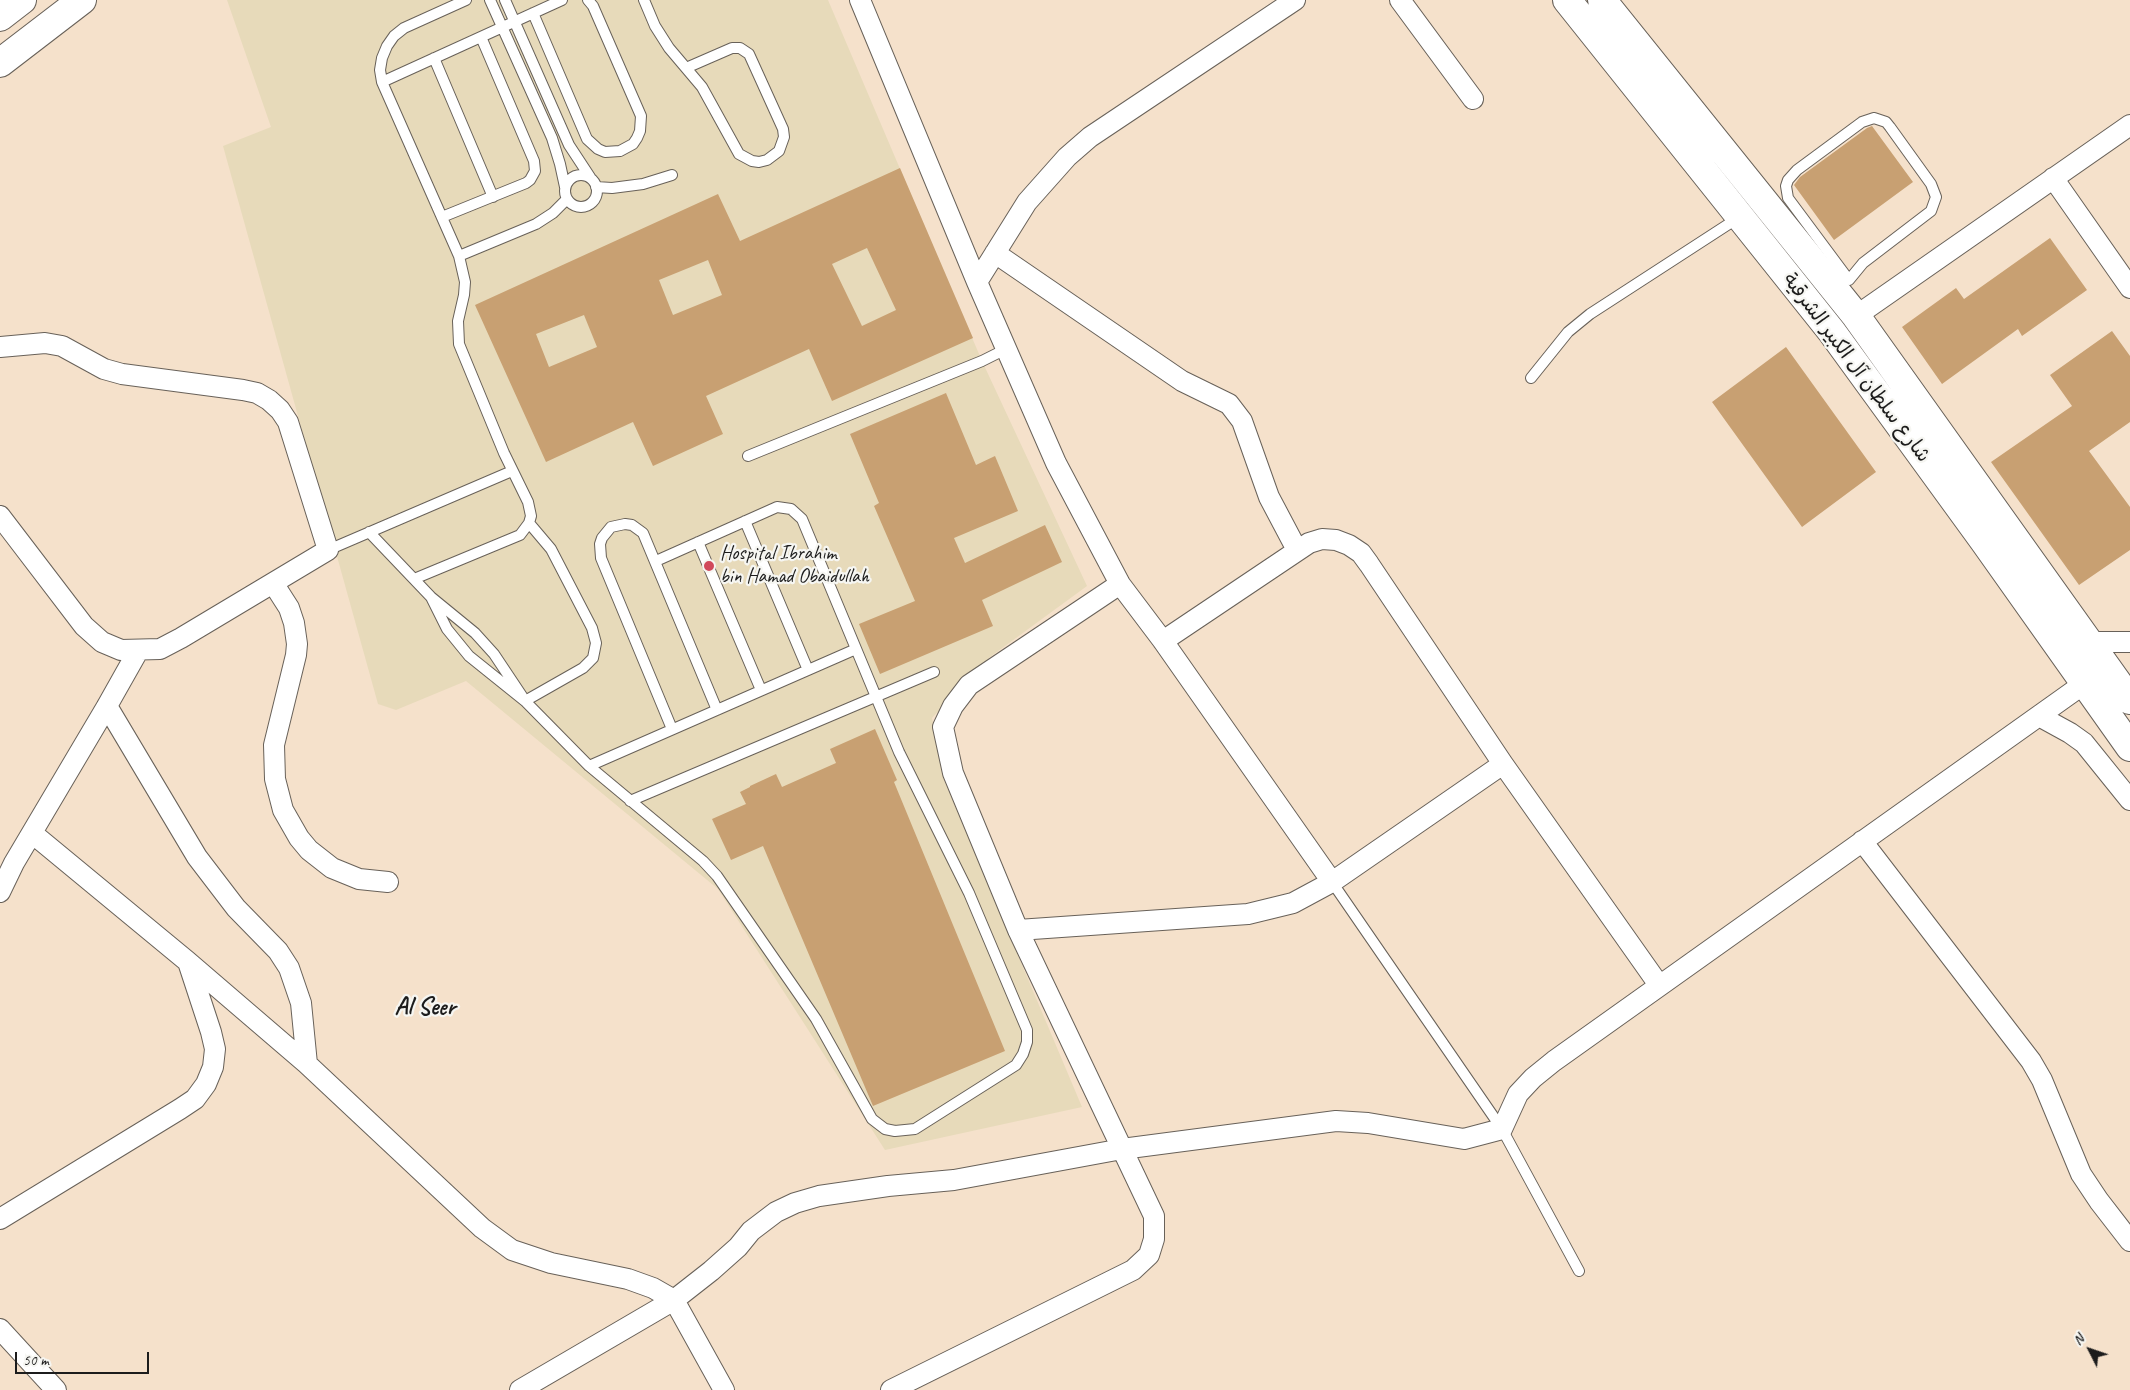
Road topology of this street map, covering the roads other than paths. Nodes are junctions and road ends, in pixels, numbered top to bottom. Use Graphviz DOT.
graph roads {
  1 [pos="66,0"];
  2 [pos="82,0"];
  3 [pos="466,0"];
  4 [pos="490,0"];
  5 [pos="505,0"];
  6 [pos="562,0"];
  7 [pos="588,0"];
  8 [pos="644,0"];
  9 [pos="860,0"];
  10 [pos="1295,0"];
  11 [pos="1400,0"];
  12 [pos="1567,0"];
  13 [pos="1602,0"];
  14 [pos="533,13"];
  15 [pos="514,22"];
  16 [pos="502,27"];
  17 [pos="481,37"];
  18 [pos="434,58"];
  19 [pos="5,59"];
  20 [pos="686,68"];
  21 [pos="382,82"];
  22 [pos="1473,98"];
  23 [pos="2130,125"];
  24 [pos="672,175"];
  25 [pos="590,177"];
  26 [pos="2053,178"];
  27 [pos="565,187"];
  28 [pos="596,187"];
  29 [pos="493,196"];
  30 [pos="567,199"];
  31 [pos="442,217"];
  32 [pos="1740,217"];
  33 [pos="995,252"];
  34 [pos="459,256"];
  35 [pos="977,282"];
  36 [pos="2130,288"];
  37 [pos="1850,300"];
  38 [pos="0,347"];
  39 [pos="1006,349"];
  40 [pos="1531,378"];
  41 [pos="748,456"];
  42 [pos="512,471"];
  43 [pos="0,516"];
  44 [pos="745,521"];
  45 [pos="530,523"];
  46 [pos="369,532"];
  47 [pos="698,542"];
  48 [pos="328,550"];
  49 [pos="1297,550"];
  50 [pos="656,561"];
  51 [pos="414,579"];
  52 [pos="273,583"];
  53 [pos="1120,584"];
  54 [pos="431,597"];
  55 [pos="1163,641"];
  56 [pos="2089,642"];
  57 [pos="2130,642"];
  58 [pos="856,649"];
  59 [pos="138,650"];
  60 [pos="808,670"];
  61 [pos="934,672"];
  62 [pos="2085,683"];
  63 [pos="761,690"];
  64 [pos="876,697"];
  65 [pos="2130,700"];
  66 [pos="525,701"];
  67 [pos="108,706"];
  68 [pos="717,710"];
  69 [pos="2039,716"];
  70 [pos="672,729"];
  71 [pos="2130,747"];
  72 [pos="1503,764"];
  73 [pos="589,766"];
  74 [pos="2130,800"];
  75 [pos="630,801"];
  76 [pos="32,833"];
  77 [pos="1862,841"];
  78 [pos="388,882"];
  79 [pos="1332,882"];
  80 [pos="0,892"];
  81 [pos="1018,930"];
  82 [pos="187,961"];
  83 [pos="1659,985"];
  84 [pos="307,1064"];
  85 [pos="1502,1129"];
  86 [pos="1122,1150"];
  87 [pos="0,1219"];
  88 [pos="2130,1241"];
  89 [pos="1579,1271"];
  90 [pos="674,1300"];
  91 [pos="0,1329"];
  92 [pos="56,1390"];
  93 [pos="520,1390"];
  94 [pos="724,1390"];
  95 [pos="891,1390"];
  1 -- 19 [label="main road"];
  2 -- 19 [label="main road"];
  3 -- 21 [label="lane"];
  4 -- 16 [label="lane"];
  5 -- 15 [label="lane"];
  6 -- 14 [label="lane"];
  7 -- 14 [label="lane"];
  8 -- 20 [label="lane"];
  9 -- 35 [label="street"];
  10 -- 33 [label="street"];
  11 -- 22 [label="street"];
  12 -- 32 [label="main road, شارع سلطان آل الكبير الشرقية"];
  13 -- 37 [label="main road, شارع سلطان آل الكبير الشرقية"];
  14 -- 15 [label="lane"];
  15 -- 16 [label="lane"];
  15 -- 25 [label="lane"];
  16 -- 17 [label="lane"];
  16 -- 27 [label="lane"];
  17 -- 18 [label="lane"];
  17 -- 29 [label="lane"];
  18 -- 21 [label="lane"];
  18 -- 29 [label="lane"];
  20 -- 20 [label="lane"];
  21 -- 31 [label="lane"];
  23 -- 26 [label="street"];
  24 -- 28 [label="lane"];
  25 -- 27 [label="lane"];
  25 -- 28 [label="lane"];
  26 -- 36 [label="street"];
  26 -- 37 [label="street"];
  27 -- 30 [label="lane"];
  28 -- 30 [label="lane"];
  29 -- 31 [label="lane"];
  30 -- 34 [label="lane"];
  31 -- 34 [label="lane"];
  32 -- 40 [label="lane"];
  32 -- 62 [label="main road, شارع سلطان آل الكبير الشرقية"];
  33 -- 35 [label="street"];
  33 -- 49 [label="street"];
  34 -- 42 [label="lane"];
  35 -- 39 [label="street"];
  37 -- 37 [label="lane"];
  37 -- 56 [label="main road, شارع سلطان آل الكبير الشرقية"];
  38 -- 48 [label="street"];
  39 -- 41 [label="lane"];
  39 -- 53 [label="street"];
  42 -- 45 [label="lane"];
  42 -- 46 [label="lane"];
  43 -- 59 [label="street"];
  44 -- 47 [label="lane"];
  44 -- 58 [label="lane"];
  44 -- 60 [label="lane"];
  45 -- 51 [label="lane"];
  45 -- 66 [label="lane"];
  46 -- 48 [label="lane"];
  46 -- 51 [label="lane"];
  47 -- 50 [label="lane"];
  47 -- 63 [label="lane"];
  48 -- 52 [label="street"];
  49 -- 55 [label="street"];
  49 -- 72 [label="street"];
  50 -- 68 [label="lane"];
  50 -- 70 [label="lane"];
  51 -- 54 [label="lane"];
  52 -- 59 [label="street"];
  52 -- 78 [label="street"];
  53 -- 55 [label="street"];
  53 -- 81 [label="street"];
  54 -- 66 [label="lane"];
  54 -- 66 [label="lane"];
  55 -- 79 [label="street"];
  56 -- 57 [label="street"];
  56 -- 65 [label="main road, شارع سلطان آل الكبير الشرقية"];
  58 -- 60 [label="lane"];
  58 -- 64 [label="lane"];
  59 -- 67 [label="street"];
  60 -- 63 [label="lane"];
  61 -- 64 [label="lane"];
  62 -- 69 [label="street"];
  62 -- 71 [label="main road, شارع سلطان آل الكبير الشرقية"];
  63 -- 68 [label="lane"];
  64 -- 75 [label="lane"];
  64 -- 75 [label="lane"];
  66 -- 73 [label="lane"];
  67 -- 76 [label="street"];
  67 -- 84 [label="street"];
  68 -- 70 [label="lane"];
  69 -- 74 [label="street"];
  69 -- 77 [label="street"];
  70 -- 73 [label="lane"];
  72 -- 79 [label="street"];
  72 -- 83 [label="street"];
  73 -- 75 [label="lane"];
  76 -- 80 [label="street"];
  76 -- 82 [label="street"];
  77 -- 83 [label="street"];
  77 -- 88 [label="street"];
  79 -- 81 [label="street"];
  79 -- 85 [label="lane"];
  81 -- 86 [label="street"];
  82 -- 84 [label="street"];
  82 -- 87 [label="street"];
  83 -- 85 [label="street"];
  84 -- 90 [label="street"];
  85 -- 86 [label="street"];
  85 -- 89 [label="lane"];
  86 -- 90 [label="street"];
  86 -- 95 [label="street"];
  90 -- 93 [label="street"];
  90 -- 94 [label="street"];
  91 -- 92 [label="street"];
}
